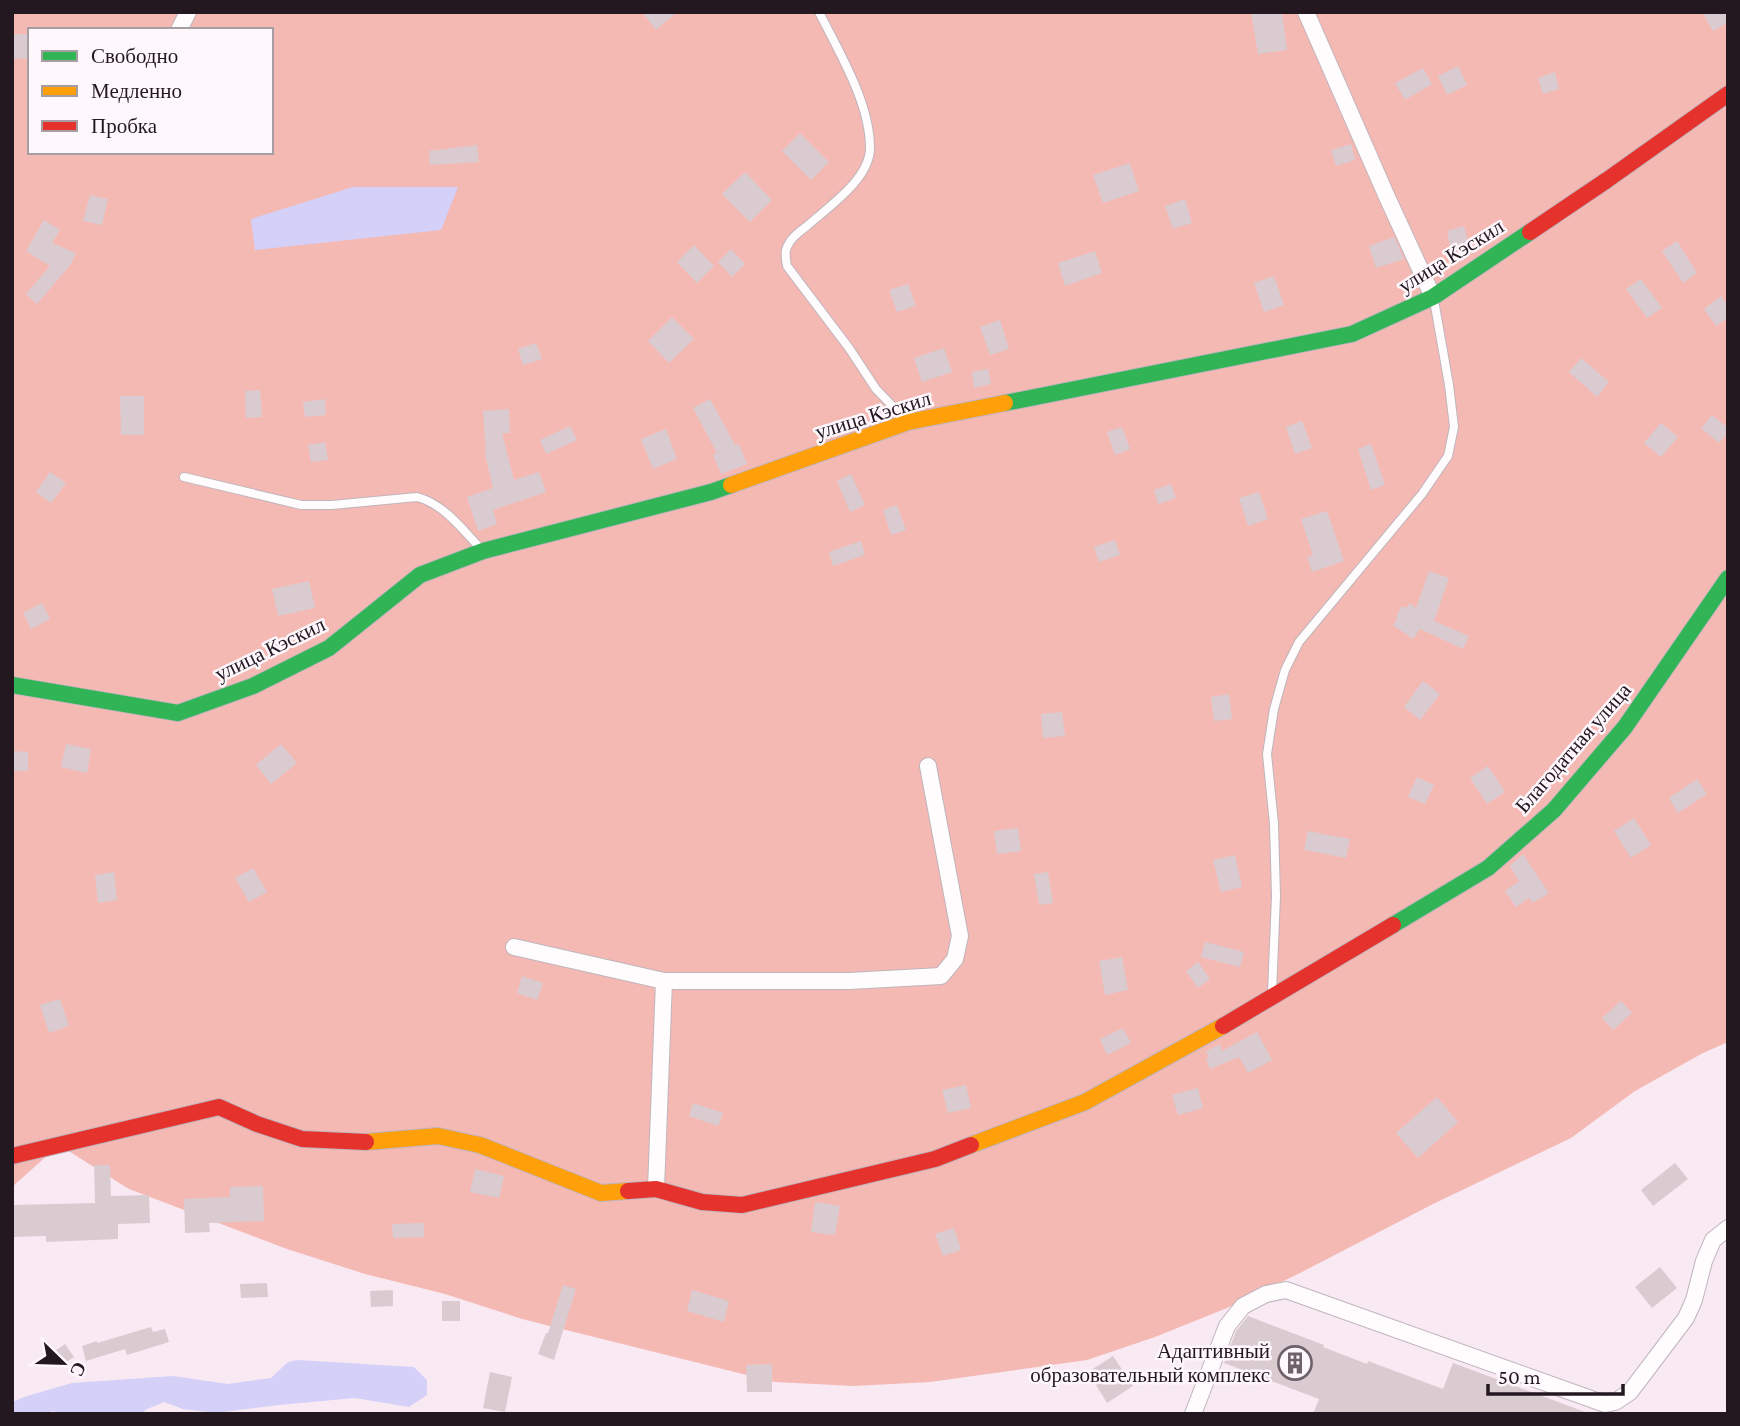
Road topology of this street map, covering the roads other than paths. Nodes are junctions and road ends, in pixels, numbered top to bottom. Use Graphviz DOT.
graph roads {
  1 [pos="188,12"];
  2 [pos="819,12"];
  3 [pos="1306,12"];
  4 [pos="180,28"];
  5 [pos="1728,94"];
  6 [pos="1433,297"];
  7 [pos="908,422"];
  8 [pos="184,477"];
  9 [pos="483,551"];
  10 [pos="1728,578"];
  11 [pos="12,685"];
  12 [pos="928,766"];
  13 [pos="514,947"];
  14 [pos="664,981"];
  15 [pos="1272,998"];
  16 [pos="12,1156"];
  17 [pos="656,1189"];
  18 [pos="1728,1228"];
  19 [pos="1193,1414"];
  1 -- 4 [label="street"];
  2 -- 7 [label="lane"];
  3 -- 6 [label="street"];
  5 -- 6 [label="street, улица Кэскил"];
  6 -- 7 [label="street, улица Кэскил"];
  6 -- 15 [label="lane"];
  7 -- 9 [label="street, улица Кэскил"];
  8 -- 9 [label="lane"];
  9 -- 11 [label="street, улица Кэскил"];
  10 -- 15 [label="street, Благодатная улица"];
  12 -- 14 [label="street"];
  13 -- 14 [label="street"];
  14 -- 17 [label="street"];
  15 -- 17 [label="street, Благодатная улица"];
  16 -- 17 [label="street, Благодатная улица"];
  18 -- 19 [label="street"];
}
